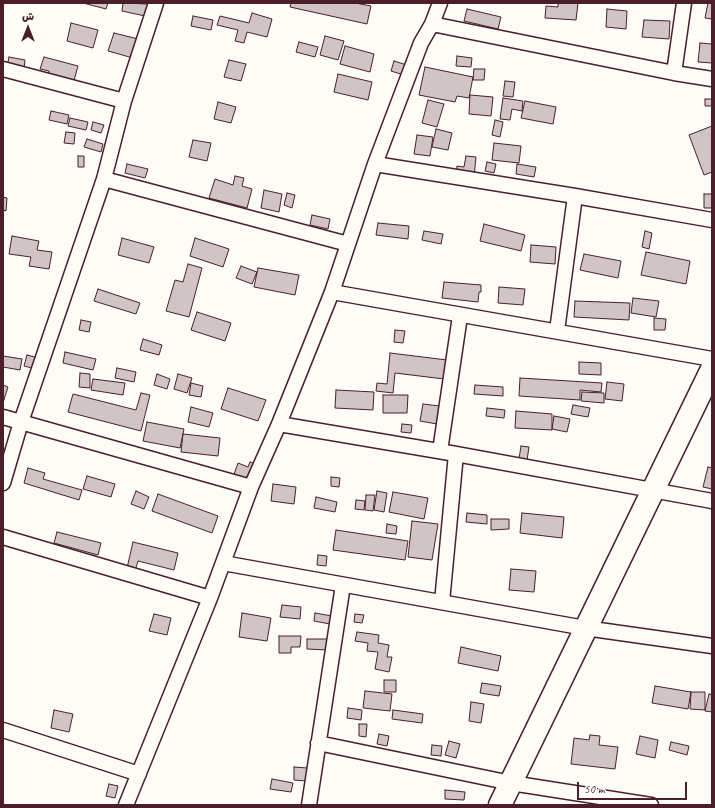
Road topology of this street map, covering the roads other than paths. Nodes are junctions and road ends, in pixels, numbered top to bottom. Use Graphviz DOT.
graph roads {
  1 [pos="156,3"];
  2 [pos="440,3"];
  3 [pos="684,3"];
  4 [pos="432,24"];
  5 [pos="3,69"];
  6 [pos="674,73"];
  7 [pos="712,79"];
  8 [pos="124,101"];
  9 [pos="375,164"];
  10 [pos="104,179"];
  11 [pos="575,196"];
  12 [pos="712,220"];
  13 [pos="348,244"];
  14 [pos="332,292"];
  15 [pos="460,316"];
  16 [pos="557,331"];
  17 [pos="712,359"];
  18 [pos="712,369"];
  19 [pos="3,417"];
  20 [pos="21,422"];
  21 [pos="279,424"];
  22 [pos="440,451"];
  23 [pos="456,454"];
  24 [pos="3,483"];
  25 [pos="251,487"];
  26 [pos="654,490"];
  27 [pos="712,501"];
  28 [pos="3,537"];
  29 [pos="223,564"];
  30 [pos="343,585"];
  31 [pos="210,598"];
  32 [pos="442,602"];
  33 [pos="585,628"];
  34 [pos="712,646"];
  35 [pos="3,730"];
  36 [pos="318,743"];
  37 [pos="139,774"];
  38 [pos="511,783"];
  39 [pos="126,805"];
  40 [pos="309,805"];
  41 [pos="500,805"];
  42 [pos="651,805"];
  1 -- 8 [label="street"];
  2 -- 4 [label="street"];
  3 -- 6 [label="street"];
  4 -- 6 [label="street"];
  4 -- 9 [label="street"];
  5 -- 8 [label="street"];
  6 -- 7 [label="street"];
  8 -- 10 [label="street"];
  9 -- 11 [label="street"];
  9 -- 13 [label="street"];
  10 -- 13 [label="street"];
  10 -- 20 [label="street"];
  11 -- 12 [label="street"];
  11 -- 16 [label="street"];
  13 -- 14 [label="street"];
  14 -- 15 [label="street"];
  14 -- 21 [label="street"];
  15 -- 16 [label="street"];
  15 -- 22 [label="street"];
  16 -- 17 [label="street"];
  18 -- 26 [label="main road"];
  19 -- 20 [label="street"];
  20 -- 24 [label="street"];
  20 -- 25 [label="street"];
  21 -- 22 [label="street"];
  21 -- 25 [label="street"];
  22 -- 23 [label="street"];
  23 -- 26 [label="street"];
  23 -- 32 [label="street"];
  25 -- 29 [label="street"];
  26 -- 27 [label="street"];
  26 -- 33 [label="main road"];
  28 -- 31 [label="street"];
  29 -- 30 [label="street"];
  29 -- 31 [label="street"];
  30 -- 32 [label="street"];
  30 -- 36 [label="street"];
  31 -- 37 [label="street"];
  32 -- 33 [label="street"];
  33 -- 34 [label="street"];
  33 -- 38 [label="main road"];
  35 -- 37 [label="street"];
  36 -- 38 [label="street"];
  36 -- 40 [label="street"];
  37 -- 39 [label="street"];
  38 -- 41 [label="main road"];
  38 -- 42 [label="street"];
}
